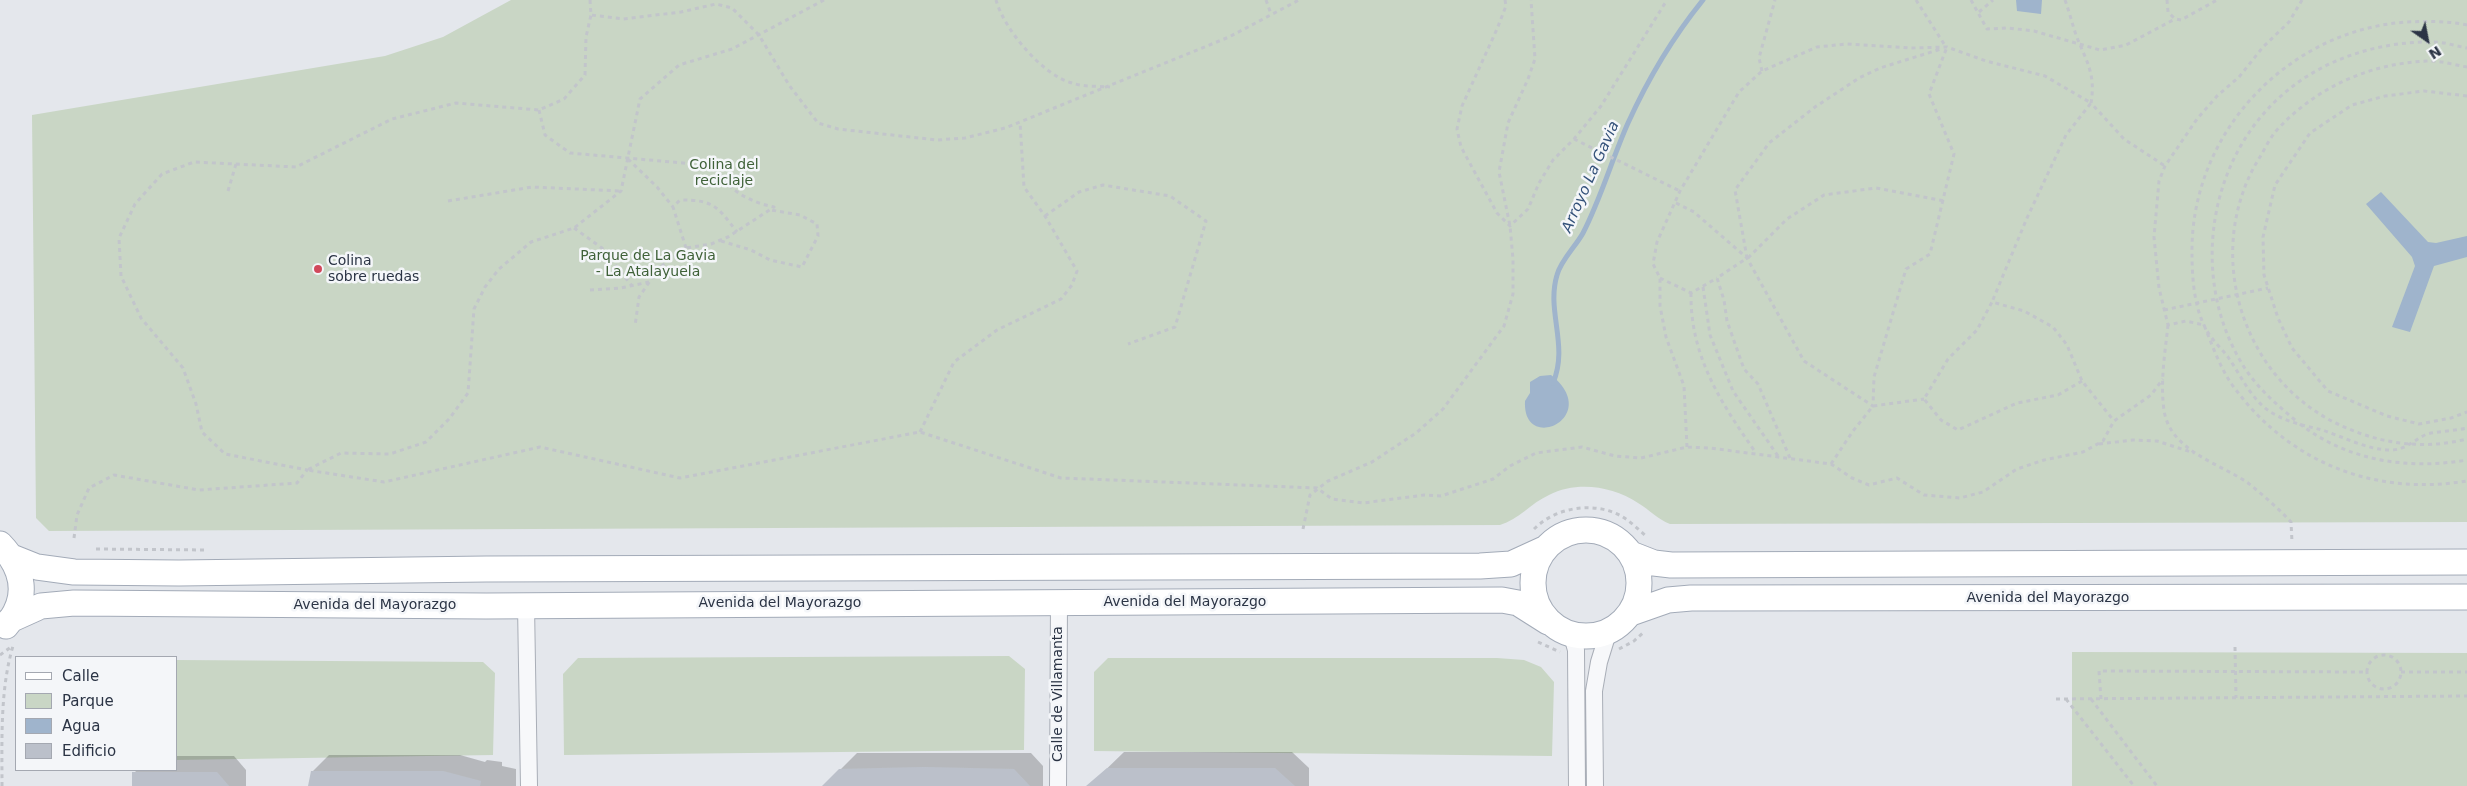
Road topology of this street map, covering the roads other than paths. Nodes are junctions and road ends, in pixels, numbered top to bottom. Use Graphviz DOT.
graph roads {
  1 [pos="1546,548"];
  2 [pos="6,551"];
  3 [pos="1631,554"];
  4 [pos="2467,562"];
  5 [pos="2467,598"];
  6 [pos="1059,603"];
  7 [pos="526,605"];
  8 [pos="1631,613"];
  9 [pos="1548,622"];
  10 [pos="8,632"];
  11 [pos="1608,633"];
  12 [pos="1572,636"];
  13 [pos="529,786"];
  14 [pos="1058,786"];
  15 [pos="1577,786"];
  16 [pos="1595,786"];
  1 -- 2 [label="main road"];
  1 -- 3 [label="main road"];
  1 -- 9 [label="main road"];
  2 -- 10 [label="main road"];
  3 -- 4 [label="main road"];
  3 -- 8 [label="main road"];
  5 -- 8 [label="main road, Avenida del Mayorazgo"];
  6 -- 7 [label="main road, Avenida del Mayorazgo"];
  6 -- 9 [label="main road, Avenida del Mayorazgo"];
  6 -- 14 [label="street, Calle de Villamanta"];
  7 -- 10 [label="main road, Avenida del Mayorazgo"];
  7 -- 13 [label="street"];
  8 -- 11 [label="main road"];
  9 -- 12 [label="main road"];
  11 -- 12 [label="main road"];
  11 -- 16 [label="street"];
  12 -- 15 [label="street"];
}
